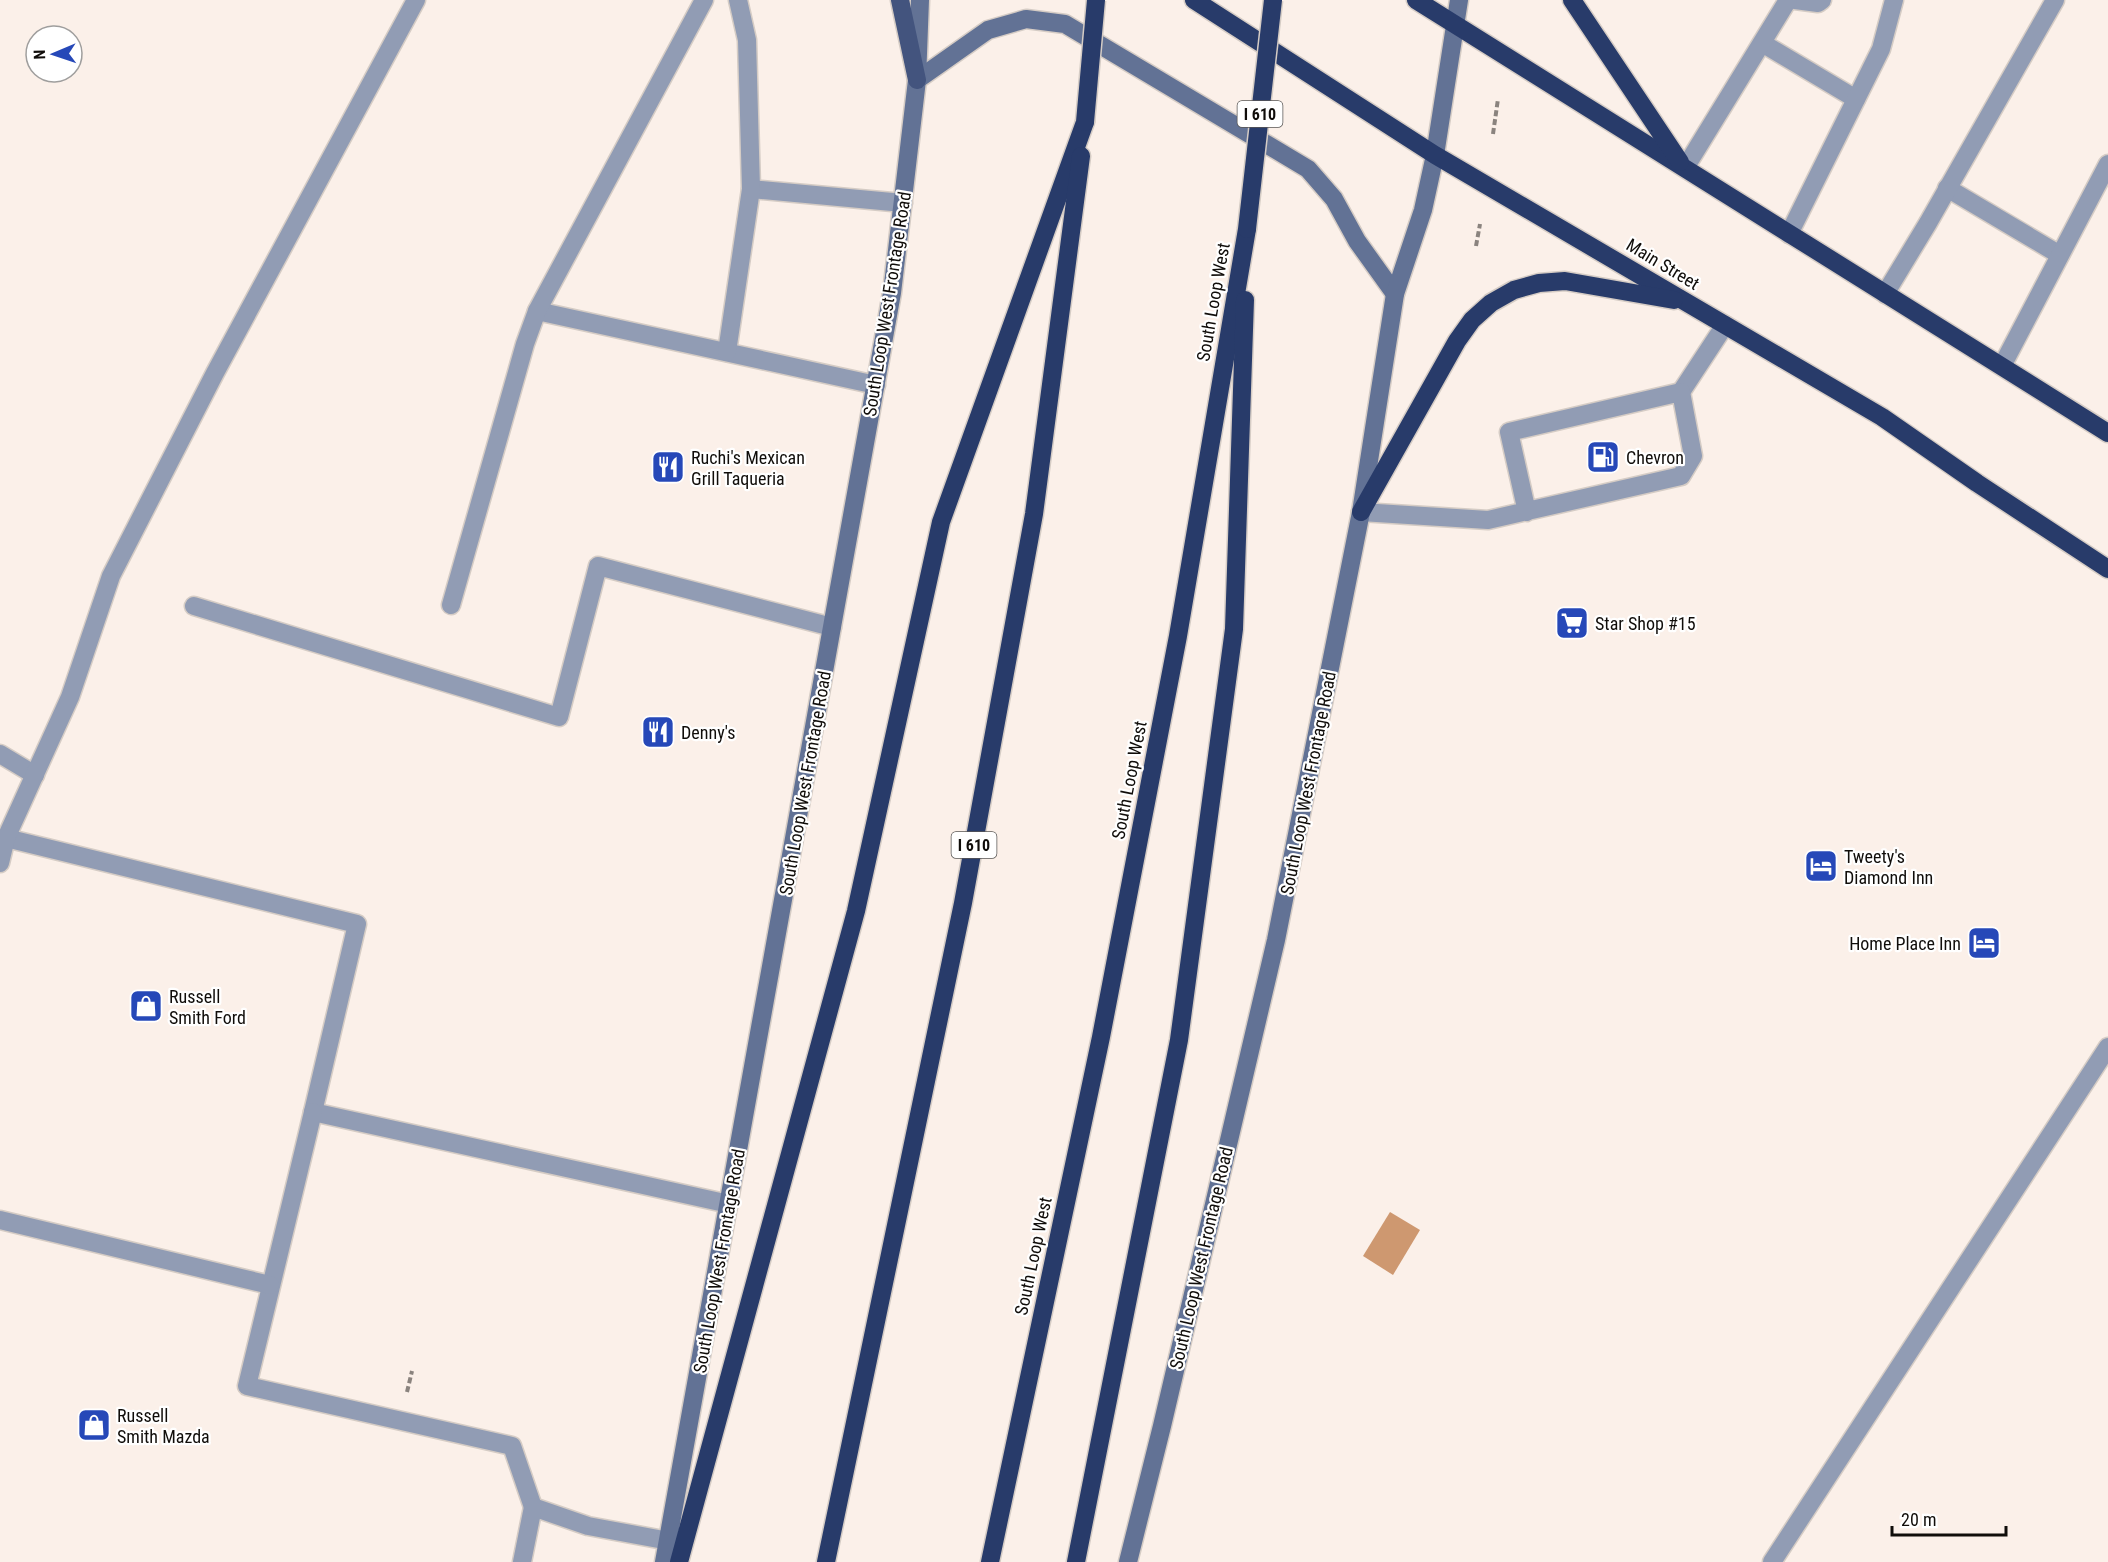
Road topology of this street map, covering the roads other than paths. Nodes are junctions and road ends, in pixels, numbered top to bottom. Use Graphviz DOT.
graph roads {
  1 [pos="416,0"];
  2 [pos="704,0"];
  3 [pos="738,0"];
  4 [pos="900,0"];
  5 [pos="920,0"];
  6 [pos="1096,0"];
  7 [pos="1194,0"];
  8 [pos="1272,0"];
  9 [pos="1416,0"];
  10 [pos="1459,0"];
  11 [pos="1572,0"];
  12 [pos="1788,0"];
  13 [pos="1795,0"];
  14 [pos="1822,0"];
  15 [pos="1894,0"];
  16 [pos="2055,0"];
  17 [pos="1456,26"];
  18 [pos="1762,43"];
  19 [pos="917,80"];
  20 [pos="1856,99"];
  21 [pos="1085,122"];
  22 [pos="1435,155"];
  23 [pos="2108,164"];
  24 [pos="1684,168"];
  25 [pos="1947,188"];
  26 [pos="751,189"];
  27 [pos="903,203"];
  28 [pos="1247,229"];
  29 [pos="1789,234"];
  30 [pos="2060,255"];
  31 [pos="1395,294"];
  32 [pos="1885,294"];
  33 [pos="1687,303"];
  34 [pos="537,311"];
  35 [pos="1725,325"];
  36 [pos="727,352"];
  37 [pos="2002,366"];
  38 [pos="876,385"];
  39 [pos="1681,392"];
  40 [pos="2108,433"];
  41 [pos="1361,512"];
  42 [pos="1527,512"];
  43 [pos="2108,569"];
  44 [pos="451,605"];
  45 [pos="194,606"];
  46 [pos="832,627"];
  47 [pos="0,754"];
  48 [pos="35,775"];
  49 [pos="6,838"];
  50 [pos="0,863"];
  51 [pos="2108,1047"];
  52 [pos="313,1112"];
  53 [pos="729,1204"];
  54 [pos="0,1220"];
  55 [pos="270,1285"];
  56 [pos="533,1507"];
  57 [pos="669,1541"];
  58 [pos="522,1562"];
  59 [pos="664,1562"];
  60 [pos="679,1562"];
  61 [pos="826,1562"];
  62 [pos="990,1562"];
  63 [pos="1076,1562"];
  64 [pos="1128,1562"];
  65 [pos="1772,1562"];
  1 -- 48 [label="lane"];
  2 -- 34 [label="lane"];
  3 -- 26 [label="lane"];
  4 -- 19 [label="main road"];
  5 -- 19 [label="main road, South Loop West Frontage Road"];
  6 -- 21 [label="highway, I 610, bridge"];
  7 -- 22 [label="highway, Main Street"];
  8 -- 28 [label="highway, South Loop West / I 610, bridge"];
  9 -- 17 [label="highway"];
  10 -- 17 [label="main road, South Loop West Frontage Road"];
  11 -- 24 [label="highway"];
  12 -- 18 [label="lane"];
  13 -- 14 [label="lane"];
  15 -- 20 [label="lane"];
  16 -- 25 [label="lane"];
  17 -- 22 [label="main road, South Loop West Frontage Road"];
  17 -- 24 [label="highway"];
  18 -- 20 [label="lane"];
  18 -- 24 [label="lane"];
  19 -- 27 [label="main road, South Loop West Frontage Road"];
  19 -- 31 [label="main road"];
  20 -- 29 [label="lane"];
  21 -- 60 [label="highway"];
  21 -- 61 [label="highway, I 610"];
  22 -- 31 [label="main road, South Loop West Frontage Road"];
  22 -- 33 [label="highway, Main Street"];
  23 -- 30 [label="lane"];
  24 -- 29 [label="highway"];
  25 -- 30 [label="lane"];
  25 -- 32 [label="lane"];
  26 -- 27 [label="lane"];
  26 -- 36 [label="lane"];
  27 -- 38 [label="main road, South Loop West Frontage Road"];
  28 -- 62 [label="highway, South Loop West / I 610"];
  28 -- 63 [label="highway"];
  29 -- 32 [label="highway"];
  30 -- 37 [label="lane"];
  31 -- 41 [label="main road, South Loop West Frontage Road"];
  32 -- 37 [label="highway"];
  33 -- 35 [label="highway, Main Street"];
  33 -- 41 [label="highway"];
  34 -- 36 [label="lane"];
  34 -- 44 [label="lane"];
  35 -- 39 [label="lane"];
  35 -- 43 [label="highway, Main Street"];
  36 -- 38 [label="lane"];
  37 -- 40 [label="highway"];
  38 -- 46 [label="main road, South Loop West Frontage Road"];
  39 -- 42 [label="lane"];
  39 -- 42 [label="lane"];
  41 -- 42 [label="lane"];
  41 -- 64 [label="main road, South Loop West Frontage Road"];
  45 -- 46 [label="lane"];
  46 -- 53 [label="main road, South Loop West Frontage Road"];
  47 -- 48 [label="lane"];
  48 -- 49 [label="lane"];
  49 -- 50 [label="lane"];
  49 -- 52 [label="lane"];
  51 -- 65 [label="lane"];
  52 -- 53 [label="lane"];
  52 -- 55 [label="lane"];
  53 -- 57 [label="main road, South Loop West Frontage Road"];
  54 -- 55 [label="lane"];
  55 -- 56 [label="lane"];
  56 -- 57 [label="lane"];
  56 -- 58 [label="lane"];
  57 -- 59 [label="main road, South Loop West Frontage Road"];
}
